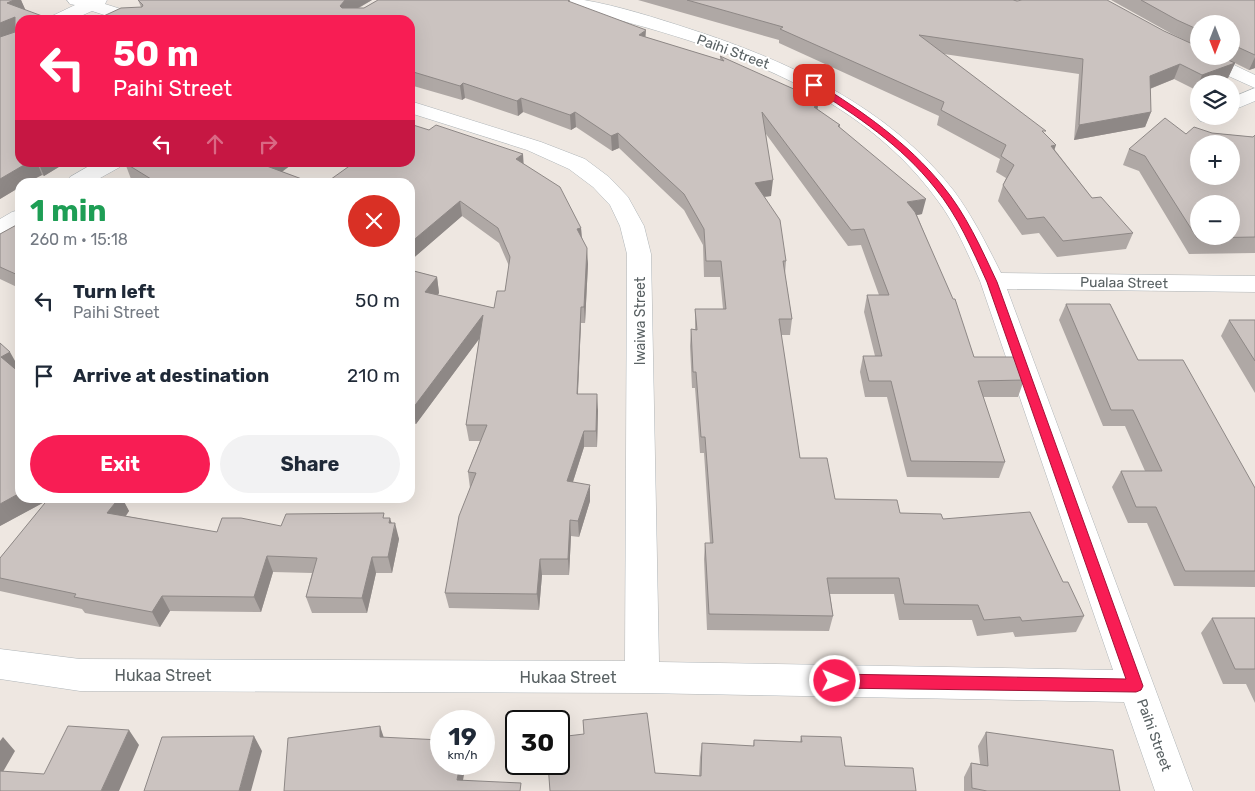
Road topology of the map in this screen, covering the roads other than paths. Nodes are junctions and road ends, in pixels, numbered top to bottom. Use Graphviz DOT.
graph roads {
  1 [pos="562,0"];
  2 [pos="89,2"];
  3 [pos="67,15"];
  4 [pos="124,15"];
  5 [pos="1182,48"];
  6 [pos="1190,52"];
  7 [pos="1218,65"];
  8 [pos="1255,82"];
  9 [pos="1255,94"];
  10 [pos="1240,101"];
  11 [pos="415,109"];
  12 [pos="104,167"];
  13 [pos="85,178"];
  14 [pos="15,220"];
  15 [pos="0,229"];
  16 [pos="992,282"];
  17 [pos="1255,284"];
  18 [pos="0,664"];
  19 [pos="642,677"];
  20 [pos="1136,686"];
  21 [pos="1174,791"];
  1 -- 16 [label="street, Paihi Street"];
  2 -- 3 [label="street"];
  2 -- 4 [label="street"];
  5 -- 6 [label="street"];
  7 -- 8 [label="street"];
  9 -- 10 [label="street"];
  11 -- 19 [label="street, Iwaiwa Street"];
  12 -- 13 [label="street"];
  14 -- 15 [label="street"];
  16 -- 17 [label="street, Pualaa Street"];
  16 -- 20 [label="street, Paihi Street"];
  18 -- 19 [label="street, Hukaa Street"];
  19 -- 20 [label="street, Hukaa Street"];
  20 -- 21 [label="street, Paihi Street"];
}
